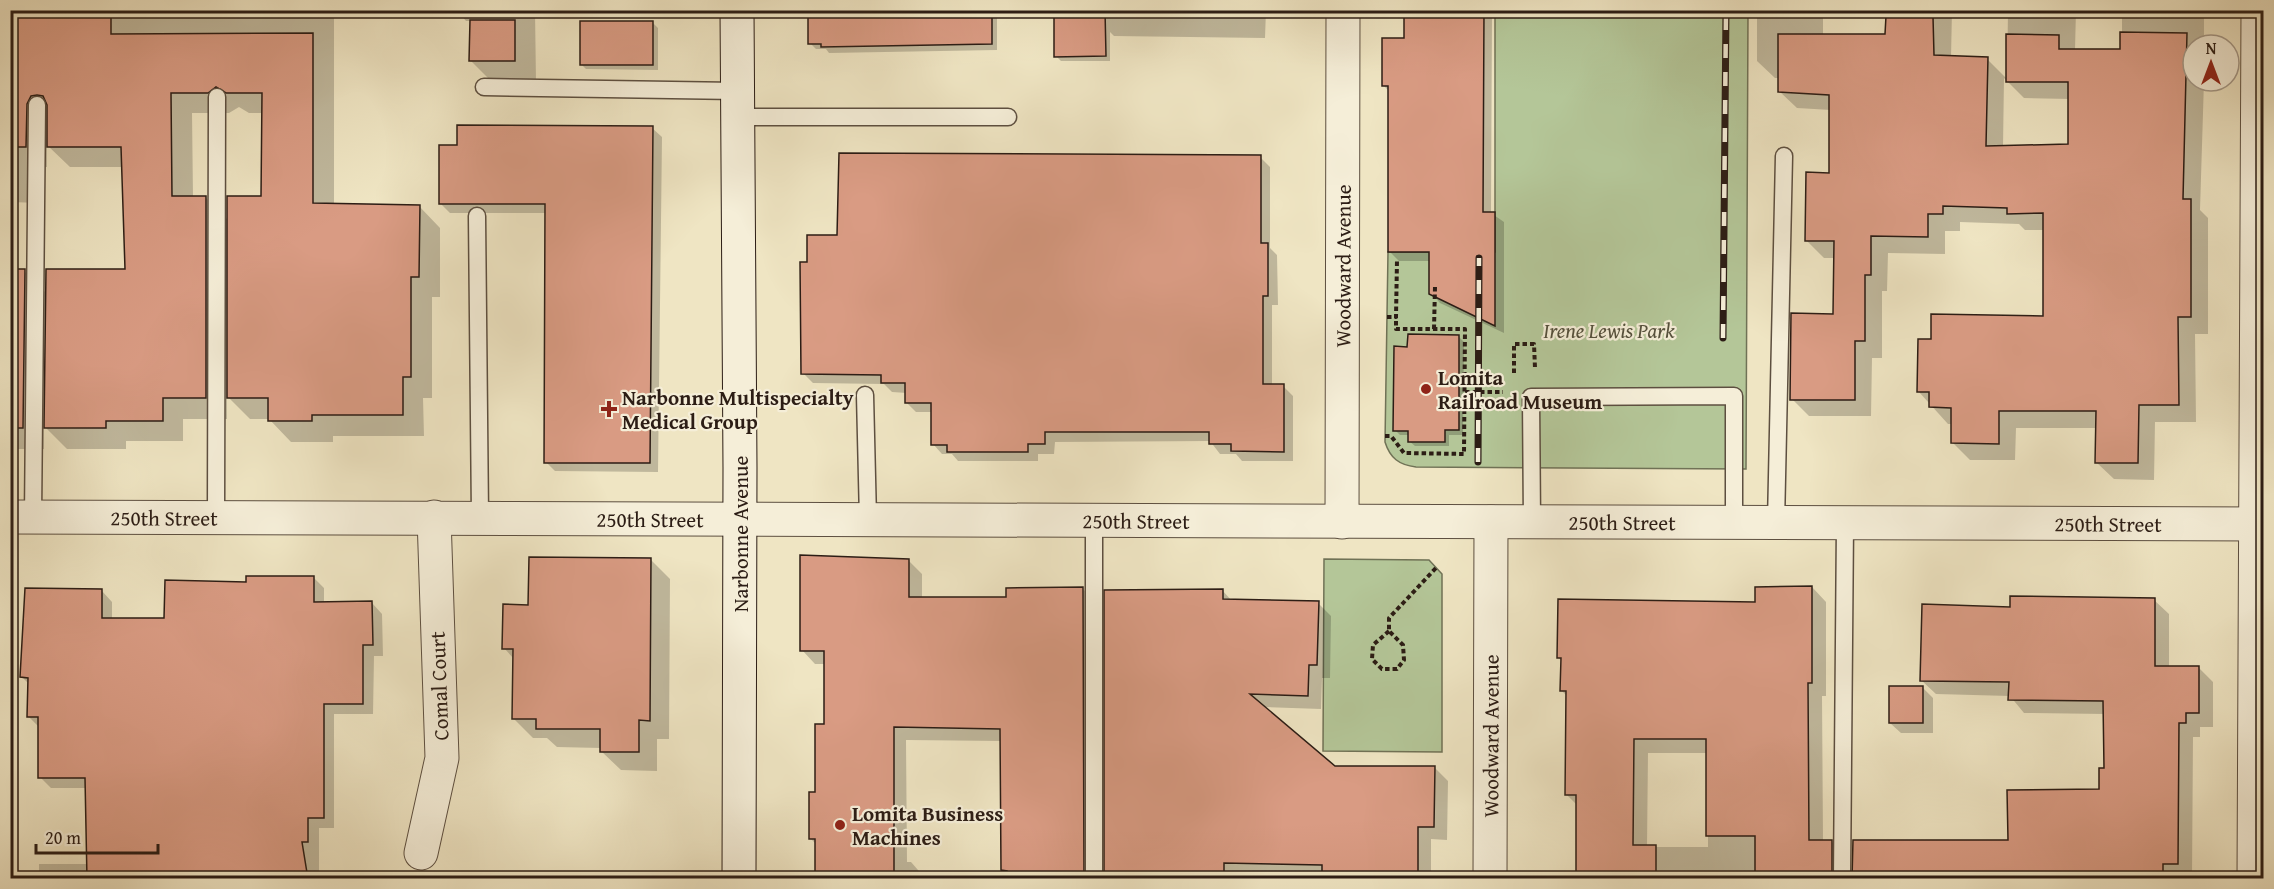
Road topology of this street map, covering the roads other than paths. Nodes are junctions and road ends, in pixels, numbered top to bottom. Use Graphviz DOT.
graph roads {
  1 [pos="737,10"];
  2 [pos="1343,10"];
  3 [pos="2258,10"];
  4 [pos="484,87"];
  5 [pos="217,97"];
  6 [pos="737,104"];
  7 [pos="37,105"];
  8 [pos="1008,117"];
  9 [pos="2260,126"];
  10 [pos="1784,156"];
  11 [pos="477,216"];
  12 [pos="866,395"];
  13 [pos="22,517"];
  14 [pos="216,517"];
  15 [pos="434,518"];
  16 [pos="480,518"];
  17 [pos="740,519"];
  18 [pos="868,519"];
  19 [pos="1094,520"];
  20 [pos="1342,522"];
  21 [pos="1491,522"];
  22 [pos="1532,522"];
  23 [pos="1734,523"];
  24 [pos="1776,523"];
  25 [pos="1845,523"];
  26 [pos="2259,524"];
  27 [pos="421,853"];
  28 [pos="739,879"];
  29 [pos="1094,879"];
  30 [pos="1490,879"];
  31 [pos="1842,879"];
  32 [pos="2254,879"];
  1 -- 6 [label="street, Narbonne Avenue"];
  2 -- 20 [label="street, Woodward Avenue"];
  3 -- 9 [label="street"];
  4 -- 6 [label="lane"];
  5 -- 14 [label="lane"];
  6 -- 8 [label="lane"];
  6 -- 17 [label="street, Narbonne Avenue"];
  7 -- 13 [label="lane"];
  9 -- 26 [label="street"];
  10 -- 24 [label="lane"];
  11 -- 16 [label="lane"];
  12 -- 18 [label="lane"];
  13 -- 14 [label="street, 250th Street"];
  14 -- 15 [label="street, 250th Street"];
  15 -- 16 [label="street, 250th Street"];
  15 -- 27 [label="street, Comal Court"];
  16 -- 17 [label="street, 250th Street"];
  17 -- 18 [label="street, 250th Street"];
  17 -- 28 [label="street, Narbonne Avenue"];
  18 -- 19 [label="street, 250th Street"];
  19 -- 20 [label="street, 250th Street"];
  19 -- 29 [label="lane"];
  20 -- 21 [label="street, 250th Street"];
  21 -- 22 [label="street, 250th Street"];
  21 -- 30 [label="street, Woodward Avenue"];
  22 -- 23 [label="street, 250th Street"];
  22 -- 23 [label="lane"];
  23 -- 24 [label="street, 250th Street"];
  24 -- 25 [label="street, 250th Street"];
  25 -- 26 [label="street, 250th Street"];
  25 -- 31 [label="lane"];
  26 -- 32 [label="street"];
}
